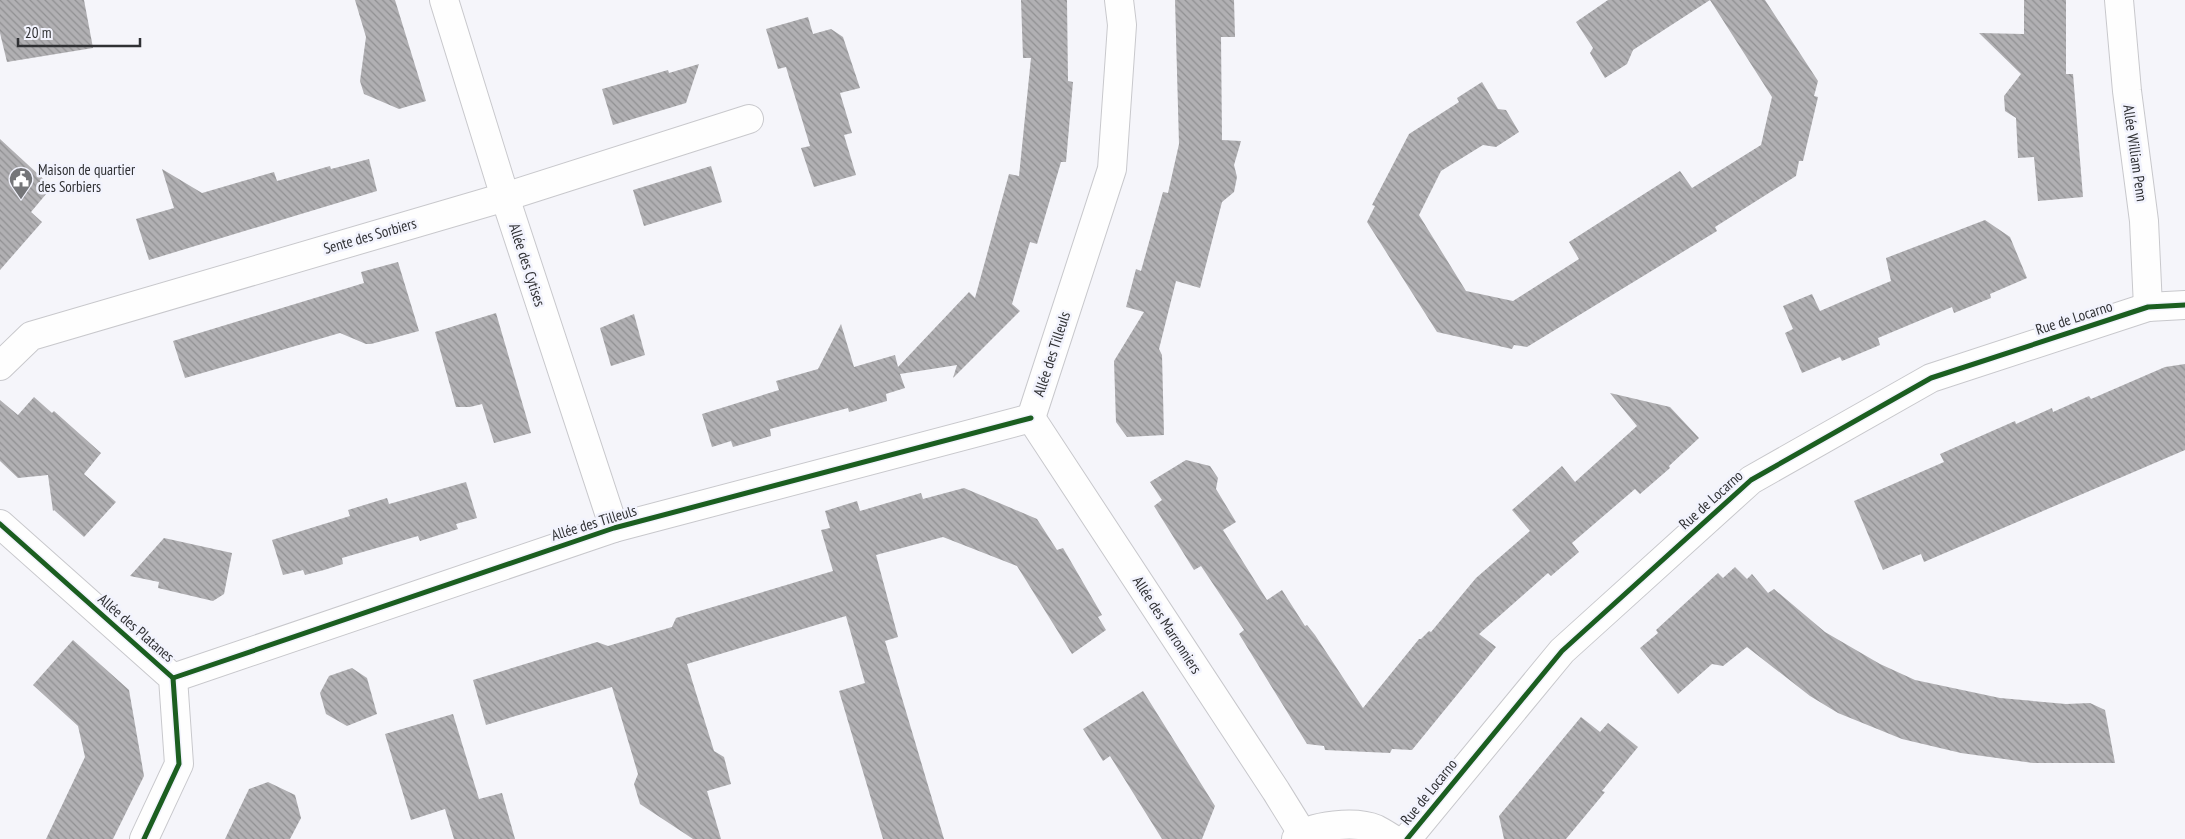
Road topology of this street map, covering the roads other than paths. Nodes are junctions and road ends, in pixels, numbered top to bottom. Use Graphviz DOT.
graph roads {
  1 [pos="444,0"];
  2 [pos="1119,0"];
  3 [pos="2119,0"];
  4 [pos="749,119"];
  5 [pos="505,197"];
  6 [pos="2185,305"];
  7 [pos="2148,307"];
  8 [pos="0,366"];
  9 [pos="1031,418"];
  10 [pos="0,524"];
  11 [pos="614,528"];
  12 [pos="173,678"];
  13 [pos="1299,836"];
  14 [pos="144,839"];
  15 [pos="1394,839"];
  16 [pos="1407,839"];
  1 -- 5 [label="street, Allée des Cytises"];
  2 -- 9 [label="street, Allée des Tilleuls"];
  3 -- 7 [label="street, Allée William Penn"];
  4 -- 5 [label="street, Sente des Sorbiers"];
  5 -- 8 [label="street, Sente des Sorbiers"];
  5 -- 11 [label="street, Allée des Cytises"];
  6 -- 7 [label="street, Rue de Locarno"];
  7 -- 16 [label="street, Rue de Locarno"];
  9 -- 11 [label="street, Allée des Tilleuls"];
  9 -- 13 [label="street, Allée des Marronniers"];
  10 -- 12 [label="street, Allée des Platanes"];
  11 -- 12 [label="street, Allée des Tilleuls"];
  12 -- 14 [label="street, Allée des Platanes"];
  13 -- 15 [label="street"];
}
